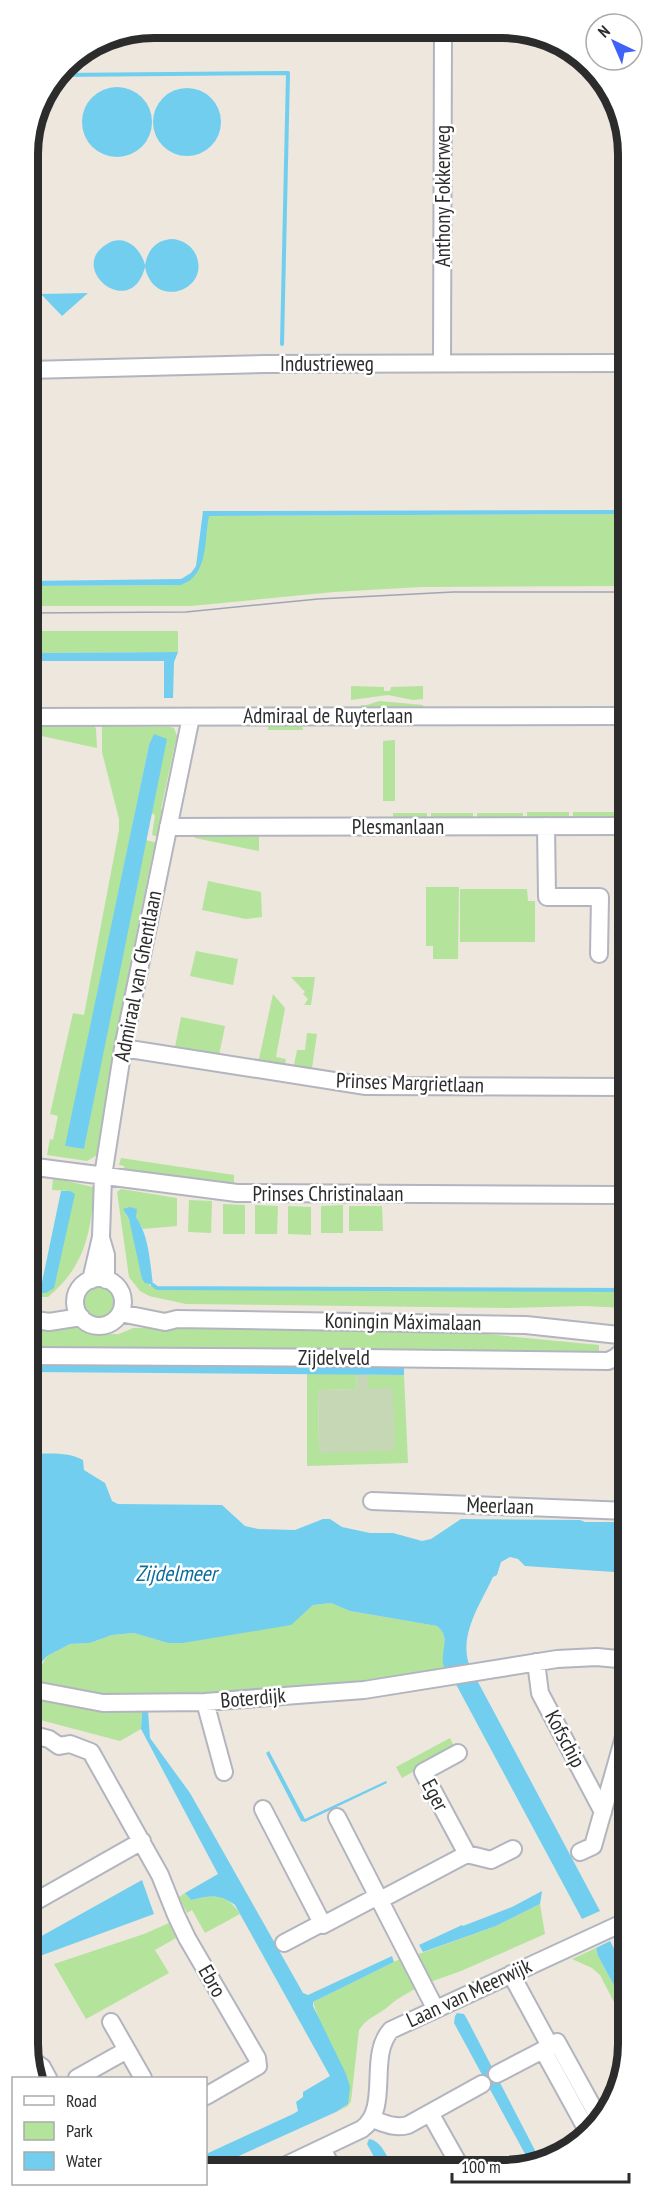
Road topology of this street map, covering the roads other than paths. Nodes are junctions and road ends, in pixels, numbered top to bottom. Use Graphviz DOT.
graph roads {
  1 [pos="443,38"];
  2 [pos="442,363"];
  3 [pos="618,363"];
  4 [pos="38,370"];
  5 [pos="618,716"];
  6 [pos="38,717"];
  7 [pos="191,717"];
  8 [pos="546,826"];
  9 [pos="618,826"];
  10 [pos="168,827"];
  11 [pos="599,954"];
  12 [pos="123,1048"];
  13 [pos="618,1087"];
  14 [pos="38,1167"];
  15 [pos="103,1176"];
  16 [pos="618,1195"];
  17 [pos="99,1280"];
  18 [pos="122,1307"];
  19 [pos="78,1311"];
  20 [pos="38,1320"];
  21 [pos="618,1336"];
  22 [pos="38,1356"];
  23 [pos="618,1357"];
  24 [pos="372,1501"];
  25 [pos="618,1511"];
  26 [pos="618,1660"];
  27 [pos="536,1662"];
  28 [pos="38,1691"];
  29 [pos="205,1702"];
  30 [pos="38,1736"];
  31 [pos="458,1753"];
  32 [pos="618,1759"];
  33 [pos="224,1772"];
  34 [pos="263,1809"];
  35 [pos="603,1812"];
  36 [pos="337,1817"];
  37 [pos="142,1841"];
  38 [pos="513,1849"];
  39 [pos="580,1852"];
  40 [pos="466,1854"];
  41 [pos="379,1898"];
  42 [pos="38,1900"];
  43 [pos="322,1923"];
  44 [pos="618,1926"];
  45 [pos="284,1943"];
  46 [pos="511,1974"];
  47 [pos="435,2008"];
  48 [pos="111,2022"];
  49 [pos="546,2048"];
  50 [pos="127,2050"];
  51 [pos="497,2074"];
  52 [pos="80,2077"];
  53 [pos="141,2077"];
  54 [pos="482,2084"];
  55 [pos="207,2095"];
  56 [pos="595,2112"];
  57 [pos="430,2113"];
  58 [pos="372,2119"];
  59 [pos="585,2125"];
  60 [pos="322,2148"];
  61 [pos="297,2160"];
  62 [pos="328,2160"];
  63 [pos="456,2160"];
  1 -- 2 [label="street, Anthony Fokkerweg"];
  2 -- 3 [label="street, Industrieweg"];
  2 -- 4 [label="street, Industrieweg"];
  5 -- 7 [label="street, Admiraal de Ruyterlaan"];
  6 -- 7 [label="street, Admiraal de Ruyterlaan"];
  7 -- 10 [label="street, Admiraal van Ghentlaan"];
  8 -- 9 [label="street, Plesmanlaan"];
  8 -- 10 [label="street, Plesmanlaan"];
  8 -- 11 [label="street"];
  10 -- 12 [label="street, Admiraal van Ghentlaan"];
  12 -- 13 [label="street, Prinses Margrietlaan"];
  12 -- 15 [label="street, Admiraal van Ghentlaan"];
  14 -- 15 [label="street, Prinses Christinalaan"];
  15 -- 16 [label="street, Prinses Christinalaan"];
  15 -- 17 [label="street, Admiraal van Ghentlaan"];
  17 -- 18 [label="street"];
  17 -- 19 [label="street"];
  18 -- 19 [label="street"];
  18 -- 21 [label="street, Koningin Máximalaan"];
  19 -- 20 [label="street"];
  22 -- 23 [label="street, Zijdelveld"];
  24 -- 25 [label="street, Meerlaan"];
  26 -- 27 [label="street, Boterdijk"];
  27 -- 29 [label="street, Boterdijk"];
  27 -- 35 [label="street, Kofschip"];
  28 -- 29 [label="street, Boterdijk"];
  29 -- 33 [label="street"];
  30 -- 37 [label="street, Ebro"];
  31 -- 40 [label="street, Eger"];
  32 -- 35 [label="street, Kofschip"];
  34 -- 43 [label="street"];
  35 -- 39 [label="street, Kofschip"];
  36 -- 41 [label="street"];
  37 -- 42 [label="street"];
  37 -- 55 [label="street, Ebro"];
  38 -- 40 [label="street"];
  40 -- 41 [label="street"];
  41 -- 43 [label="street"];
  41 -- 47 [label="street"];
  43 -- 45 [label="street"];
  44 -- 46 [label="street, Laan van Meerwijk"];
  46 -- 47 [label="street, Laan van Meerwijk"];
  46 -- 49 [label="street"];
  47 -- 58 [label="street, Laan van Meerwijk"];
  48 -- 50 [label="street"];
  49 -- 51 [label="street"];
  49 -- 56 [label="street"];
  49 -- 59 [label="street"];
  50 -- 52 [label="street"];
  50 -- 53 [label="street"];
  54 -- 57 [label="street"];
  57 -- 58 [label="street"];
  57 -- 63 [label="street"];
  58 -- 60 [label="street"];
  60 -- 61 [label="street"];
  60 -- 62 [label="street"];
}
